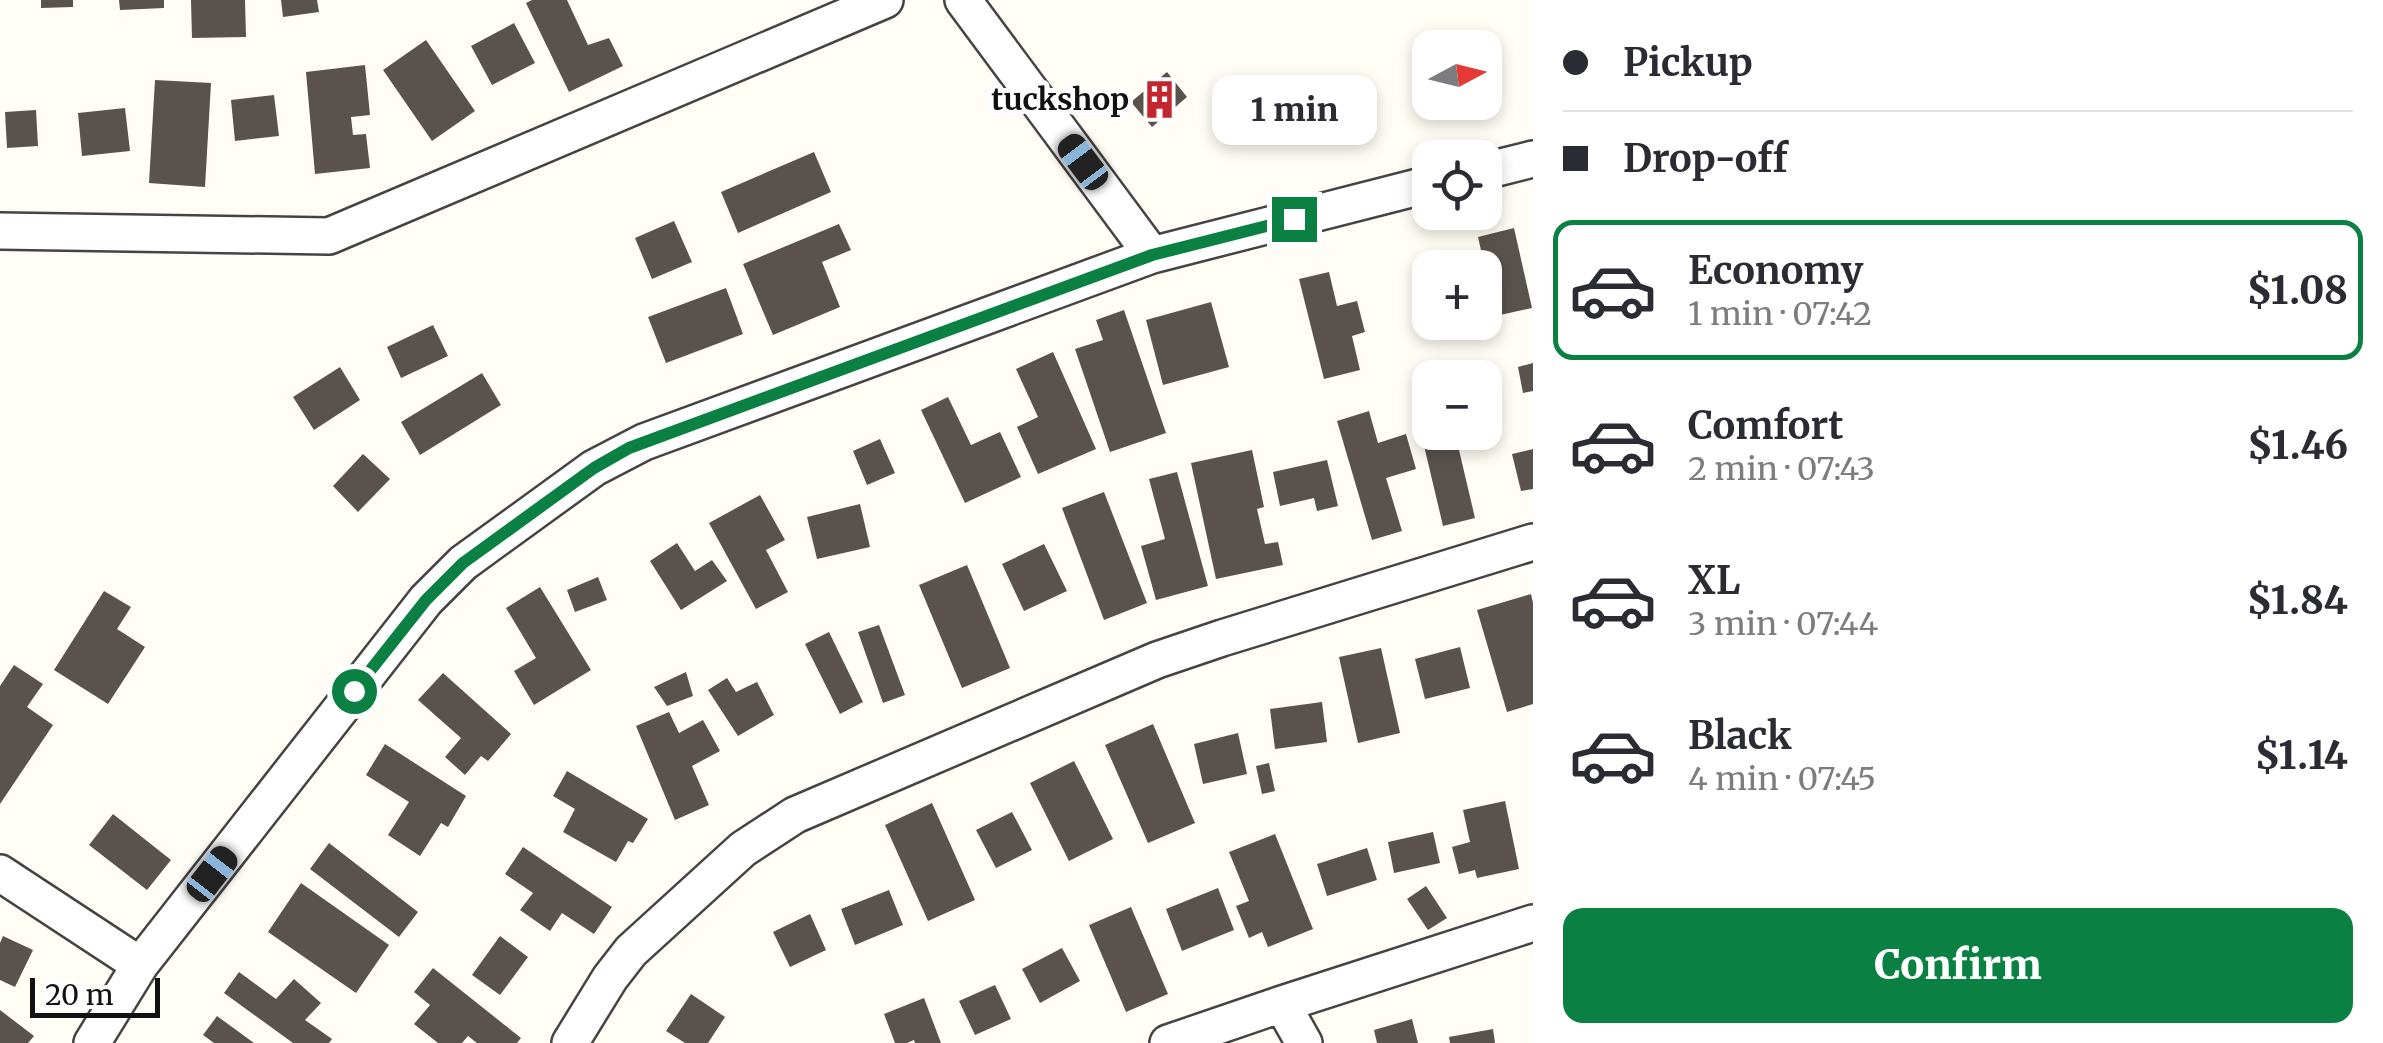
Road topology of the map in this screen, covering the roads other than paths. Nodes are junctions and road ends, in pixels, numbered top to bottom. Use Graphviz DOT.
graph roads {
  1 [pos="885,0"];
  2 [pos="963,0"];
  3 [pos="1533,158"];
  4 [pos="1502,166"];
  5 [pos="1412,189"];
  6 [pos="0,231"];
  7 [pos="1152,255"];
  8 [pos="1533,542"];
  9 [pos="0,873"];
  10 [pos="1533,923"];
  11 [pos="140,965"];
  12 [pos="1282,1004"];
  13 [pos="92,1043"];
  14 [pos="570,1043"];
  15 [pos="1168,1043"];
  16 [pos="1304,1043"];
  1 -- 6 [label="street"];
  2 -- 7 [label="street"];
  3 -- 4 [label="street"];
  5 -- 7 [label="street"];
  7 -- 11 [label="street"];
  8 -- 14 [label="street"];
  9 -- 11 [label="street"];
  10 -- 12 [label="street"];
  11 -- 13 [label="street"];
  12 -- 15 [label="street"];
  12 -- 16 [label="street"];
}
